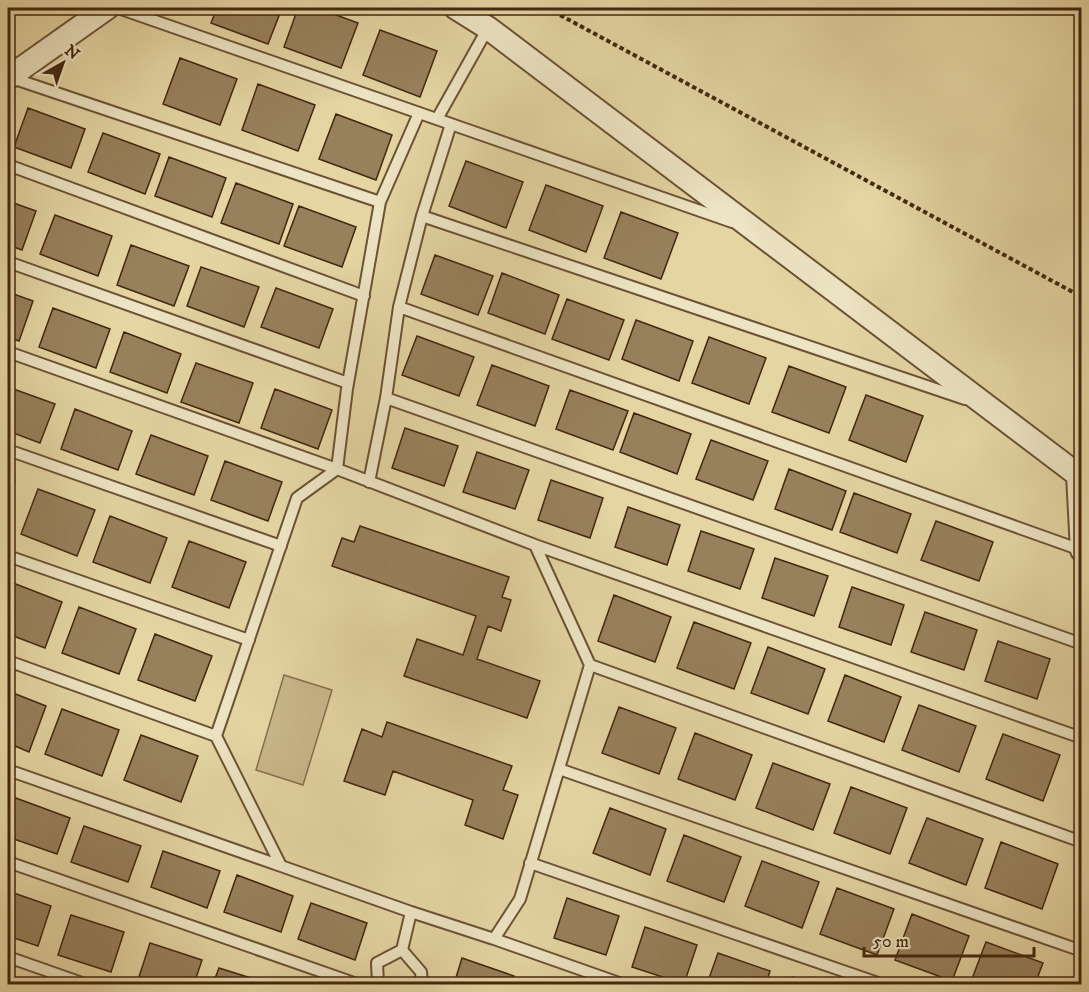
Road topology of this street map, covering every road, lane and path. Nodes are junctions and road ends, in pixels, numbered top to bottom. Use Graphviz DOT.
graph roads {
  1 [pos="107,8"];
  2 [pos="118,8"];
  3 [pos="456,8"];
  4 [pos="547,8"];
  5 [pos="488,28"];
  6 [pos="8,78"];
  7 [pos="419,113"];
  8 [pos="437,119"];
  9 [pos="451,124"];
  10 [pos="8,165"];
  11 [pos="380,202"];
  12 [pos="422,216"];
  13 [pos="757,231"];
  14 [pos="8,262"];
  15 [pos="364,296"];
  16 [pos="1082,297"];
  17 [pos="399,307"];
  18 [pos="8,352"];
  19 [pos="348,383"];
  20 [pos="386,398"];
  21 [pos="989,407"];
  22 [pos="8,450"];
  23 [pos="337,469"];
  24 [pos="369,482"];
  25 [pos="535,545"];
  26 [pos="281,546"];
  27 [pos="1082,550"];
  28 [pos="8,556"];
  29 [pos="249,640"];
  30 [pos="1082,644"];
  31 [pos="8,661"];
  32 [pos="590,665"];
  33 [pos="216,736"];
  34 [pos="1082,738"];
  35 [pos="559,769"];
  36 [pos="8,770"];
  37 [pos="1082,842"];
  38 [pos="8,862"];
  39 [pos="530,863"];
  40 [pos="281,866"];
  41 [pos="411,912"];
  42 [pos="494,939"];
  43 [pos="402,950"];
  44 [pos="1082,951"];
  45 [pos="8,957"];
  46 [pos="85,984"];
  47 [pos="357,984"];
  48 [pos="378,984"];
  49 [pos="422,984"];
  50 [pos="621,984"];
  51 [pos="881,984"];
  1 -- 6 [label="street"];
  2 -- 7 [label="lane"];
  3 -- 5 [label="street"];
  4 -- 16 [label="path"];
  5 -- 8 [label="lane"];
  5 -- 13 [label="street"];
  6 -- 11 [label="lane"];
  7 -- 8 [label="lane"];
  7 -- 11 [label="lane"];
  8 -- 9 [label="lane"];
  9 -- 12 [label="lane"];
  9 -- 13 [label="lane"];
  10 -- 15 [label="lane"];
  11 -- 15 [label="lane"];
  12 -- 17 [label="lane"];
  12 -- 21 [label="lane"];
  13 -- 21 [label="street"];
  14 -- 19 [label="lane"];
  15 -- 19 [label="lane"];
  17 -- 20 [label="lane"];
  17 -- 27 [label="lane"];
  18 -- 23 [label="lane"];
  19 -- 23 [label="lane"];
  20 -- 24 [label="lane"];
  20 -- 30 [label="lane"];
  21 -- 27 [label="street"];
  22 -- 26 [label="lane"];
  23 -- 24 [label="lane"];
  23 -- 26 [label="lane"];
  24 -- 25 [label="lane"];
  25 -- 32 [label="lane"];
  25 -- 34 [label="lane"];
  26 -- 29 [label="lane"];
  28 -- 29 [label="lane"];
  29 -- 33 [label="lane"];
  31 -- 33 [label="lane"];
  32 -- 35 [label="lane"];
  32 -- 37 [label="lane"];
  33 -- 40 [label="lane"];
  35 -- 39 [label="lane"];
  35 -- 44 [label="lane"];
  36 -- 40 [label="lane"];
  38 -- 47 [label="lane"];
  39 -- 42 [label="lane"];
  39 -- 51 [label="lane"];
  40 -- 41 [label="lane"];
  41 -- 42 [label="lane"];
  41 -- 43 [label="lane"];
  42 -- 50 [label="lane"];
  43 -- 48 [label="lane"];
  43 -- 49 [label="lane"];
  45 -- 46 [label="lane"];
}
